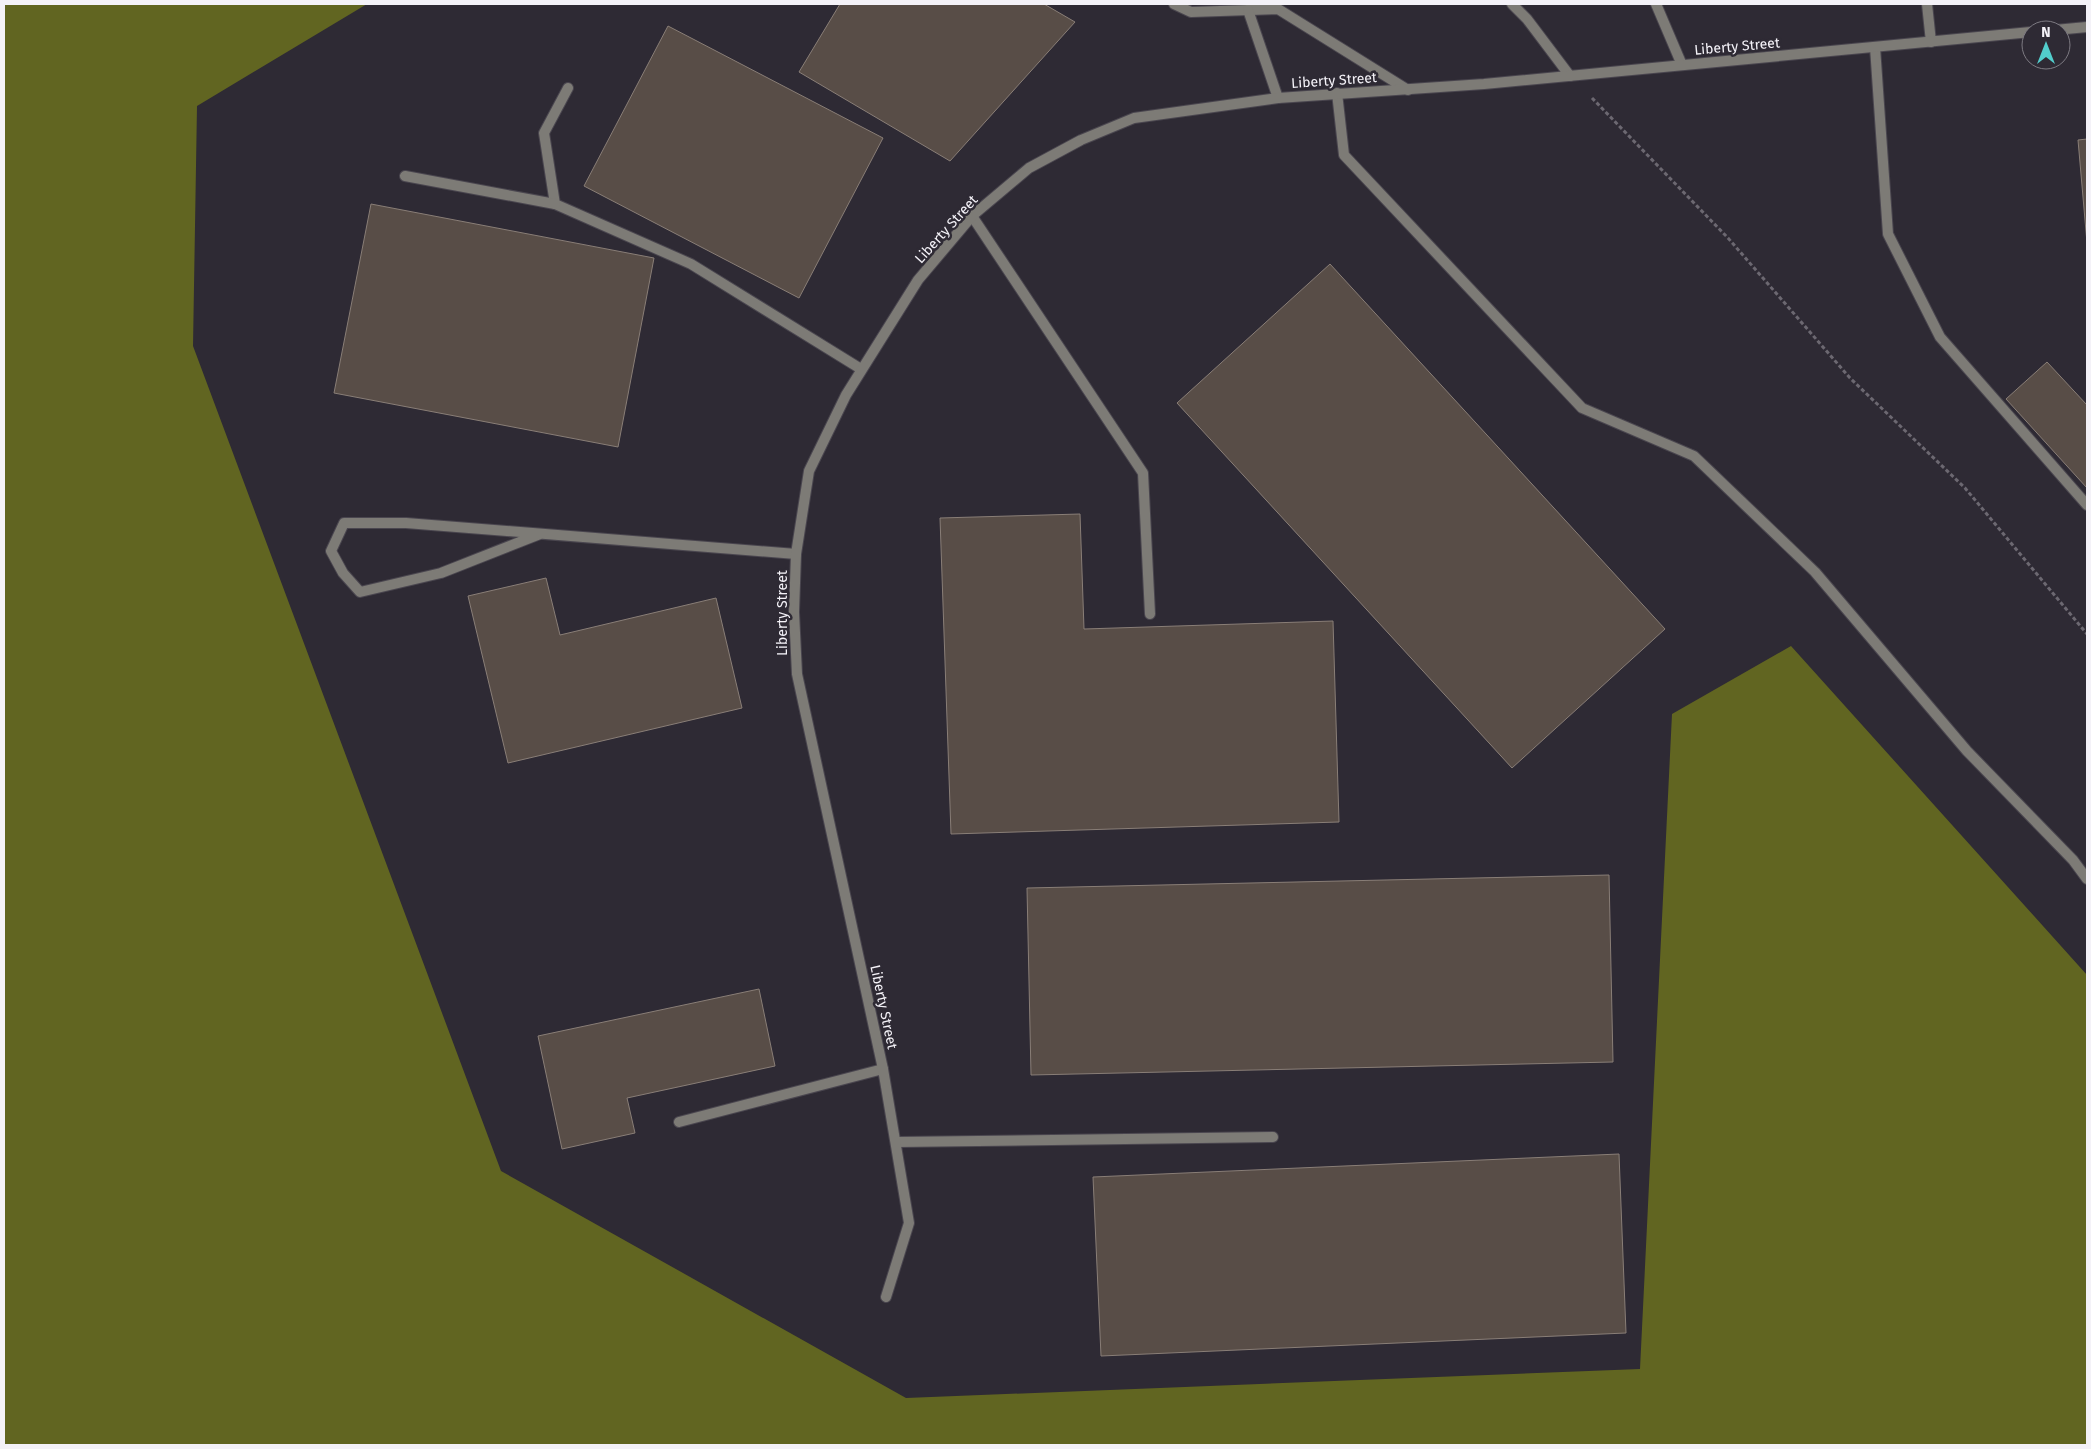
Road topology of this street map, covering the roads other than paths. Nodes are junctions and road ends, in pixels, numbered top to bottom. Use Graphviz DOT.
graph roads {
  1 [pos="1174,4"];
  2 [pos="1512,4"];
  3 [pos="1656,4"];
  4 [pos="1927,4"];
  5 [pos="1248,10"];
  6 [pos="2087,27"];
  7 [pos="2071,28"];
  8 [pos="2021,33"];
  9 [pos="1931,42"];
  10 [pos="1875,47"];
  11 [pos="1682,65"];
  12 [pos="1570,76"];
  13 [pos="568,88"];
  14 [pos="1408,90"];
  15 [pos="1336,93"];
  16 [pos="1278,98"];
  17 [pos="406,176"];
  18 [pos="555,204"];
  19 [pos="972,216"];
  20 [pos="861,369"];
  21 [pos="2087,505"];
  22 [pos="540,534"];
  23 [pos="796,554"];
  24 [pos="1150,614"];
  25 [pos="2087,879"];
  26 [pos="883,1069"];
  27 [pos="679,1122"];
  28 [pos="1273,1137"];
  29 [pos="897,1142"];
  30 [pos="886,1297"];
  1 -- 5 [label="street"];
  2 -- 12 [label="street"];
  3 -- 11 [label="street"];
  4 -- 9 [label="street"];
  5 -- 14 [label="street"];
  5 -- 16 [label="street"];
  6 -- 7 [label="street"];
  8 -- 9 [label="street, Liberty Street"];
  9 -- 10 [label="street, Liberty Street"];
  10 -- 11 [label="street, Liberty Street"];
  10 -- 21 [label="street"];
  11 -- 12 [label="street, Liberty Street"];
  12 -- 14 [label="street, Liberty Street"];
  13 -- 18 [label="street"];
  14 -- 15 [label="street, Liberty Street"];
  15 -- 16 [label="street, Liberty Street"];
  15 -- 25 [label="street"];
  16 -- 19 [label="street, Liberty Street"];
  17 -- 18 [label="street"];
  18 -- 20 [label="street"];
  19 -- 20 [label="street, Liberty Street"];
  19 -- 24 [label="street"];
  20 -- 23 [label="street, Liberty Street"];
  22 -- 22 [label="street"];
  22 -- 23 [label="street"];
  23 -- 26 [label="street, Liberty Street"];
  26 -- 27 [label="street"];
  26 -- 29 [label="street, Liberty Street"];
  28 -- 29 [label="street"];
  29 -- 30 [label="street, Liberty Street"];
}
